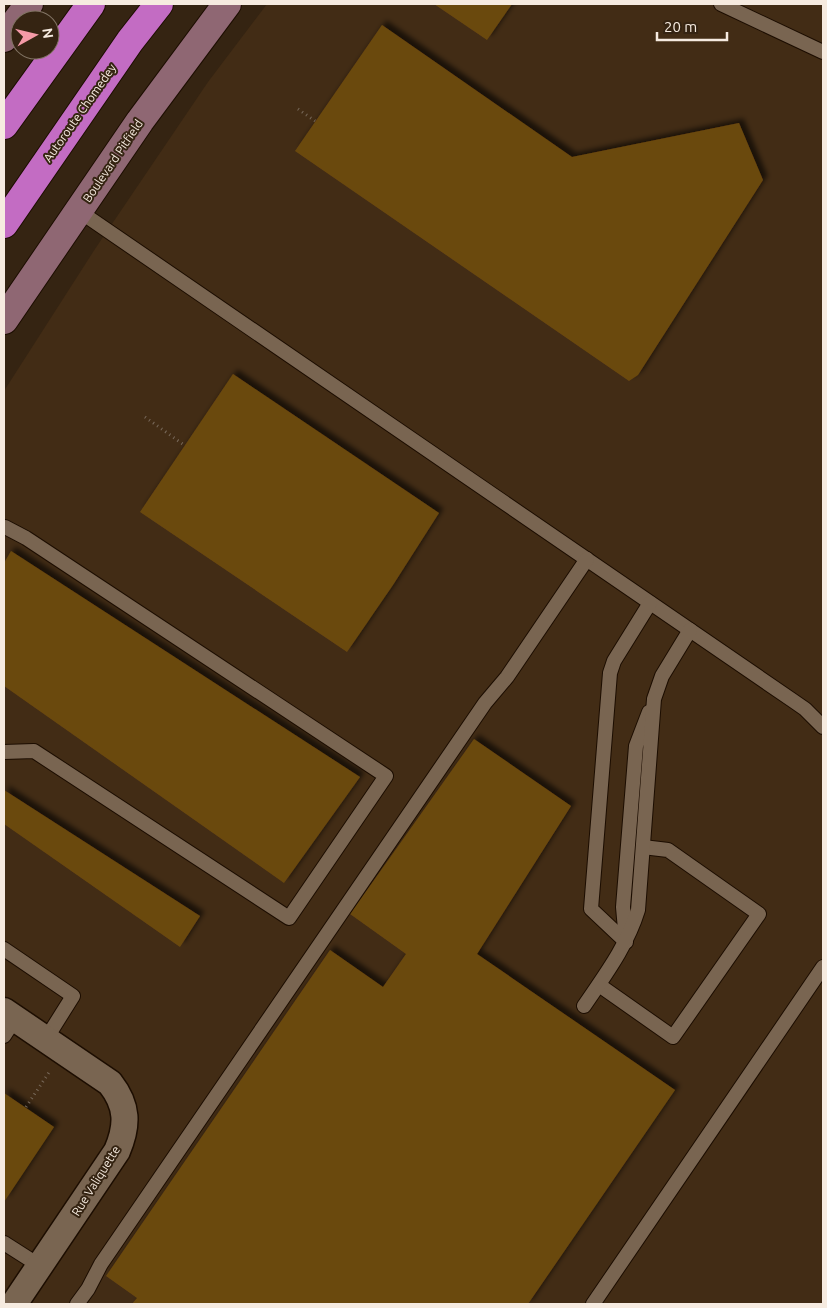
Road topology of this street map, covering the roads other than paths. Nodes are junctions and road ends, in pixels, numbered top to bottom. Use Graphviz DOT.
graph roads {
  1 [pos="29,4"];
  2 [pos="90,4"];
  3 [pos="159,4"];
  4 [pos="227,4"];
  5 [pos="721,4"];
  6 [pos="4,38"];
  7 [pos="823,52"];
  8 [pos="4,125"];
  9 [pos="79,211"];
  10 [pos="4,224"];
  11 [pos="4,320"];
  12 [pos="5,526"];
  13 [pos="587,559"];
  14 [pos="650,603"];
  15 [pos="690,630"];
  16 [pos="654,699"];
  17 [pos="823,727"];
  18 [pos="4,752"];
  19 [pos="643,847"];
  20 [pos="626,942"];
  21 [pos="4,949"];
  22 [pos="823,966"];
  23 [pos="599,985"];
  24 [pos="584,1006"];
  25 [pos="8,1022"];
  26 [pos="46,1040"];
  27 [pos="4,1243"];
  28 [pos="40,1266"];
  29 [pos="14,1304"];
  30 [pos="77,1304"];
  31 [pos="594,1304"];
  1 -- 6 [label="main road"];
  2 -- 8 [label="highway"];
  3 -- 10 [label="highway, Autoroute Chomedey"];
  4 -- 9 [label="main road, Boulevard Pitfield"];
  5 -- 7 [label="lane"];
  9 -- 11 [label="main road, Boulevard Pitfield"];
  9 -- 13 [label="lane"];
  12 -- 18 [label="lane"];
  13 -- 14 [label="lane"];
  13 -- 30 [label="lane"];
  14 -- 15 [label="lane"];
  14 -- 20 [label="lane"];
  15 -- 16 [label="lane"];
  15 -- 17 [label="lane"];
  16 -- 19 [label="lane"];
  16 -- 20 [label="lane"];
  19 -- 20 [label="lane"];
  19 -- 23 [label="lane"];
  20 -- 23 [label="lane"];
  21 -- 26 [label="lane"];
  22 -- 31 [label="lane"];
  23 -- 24 [label="lane"];
  25 -- 26 [label="street, Rue Valiquette"];
  26 -- 28 [label="street, Rue Valiquette"];
  27 -- 28 [label="lane"];
  28 -- 29 [label="street, Rue Valiquette"];
}
